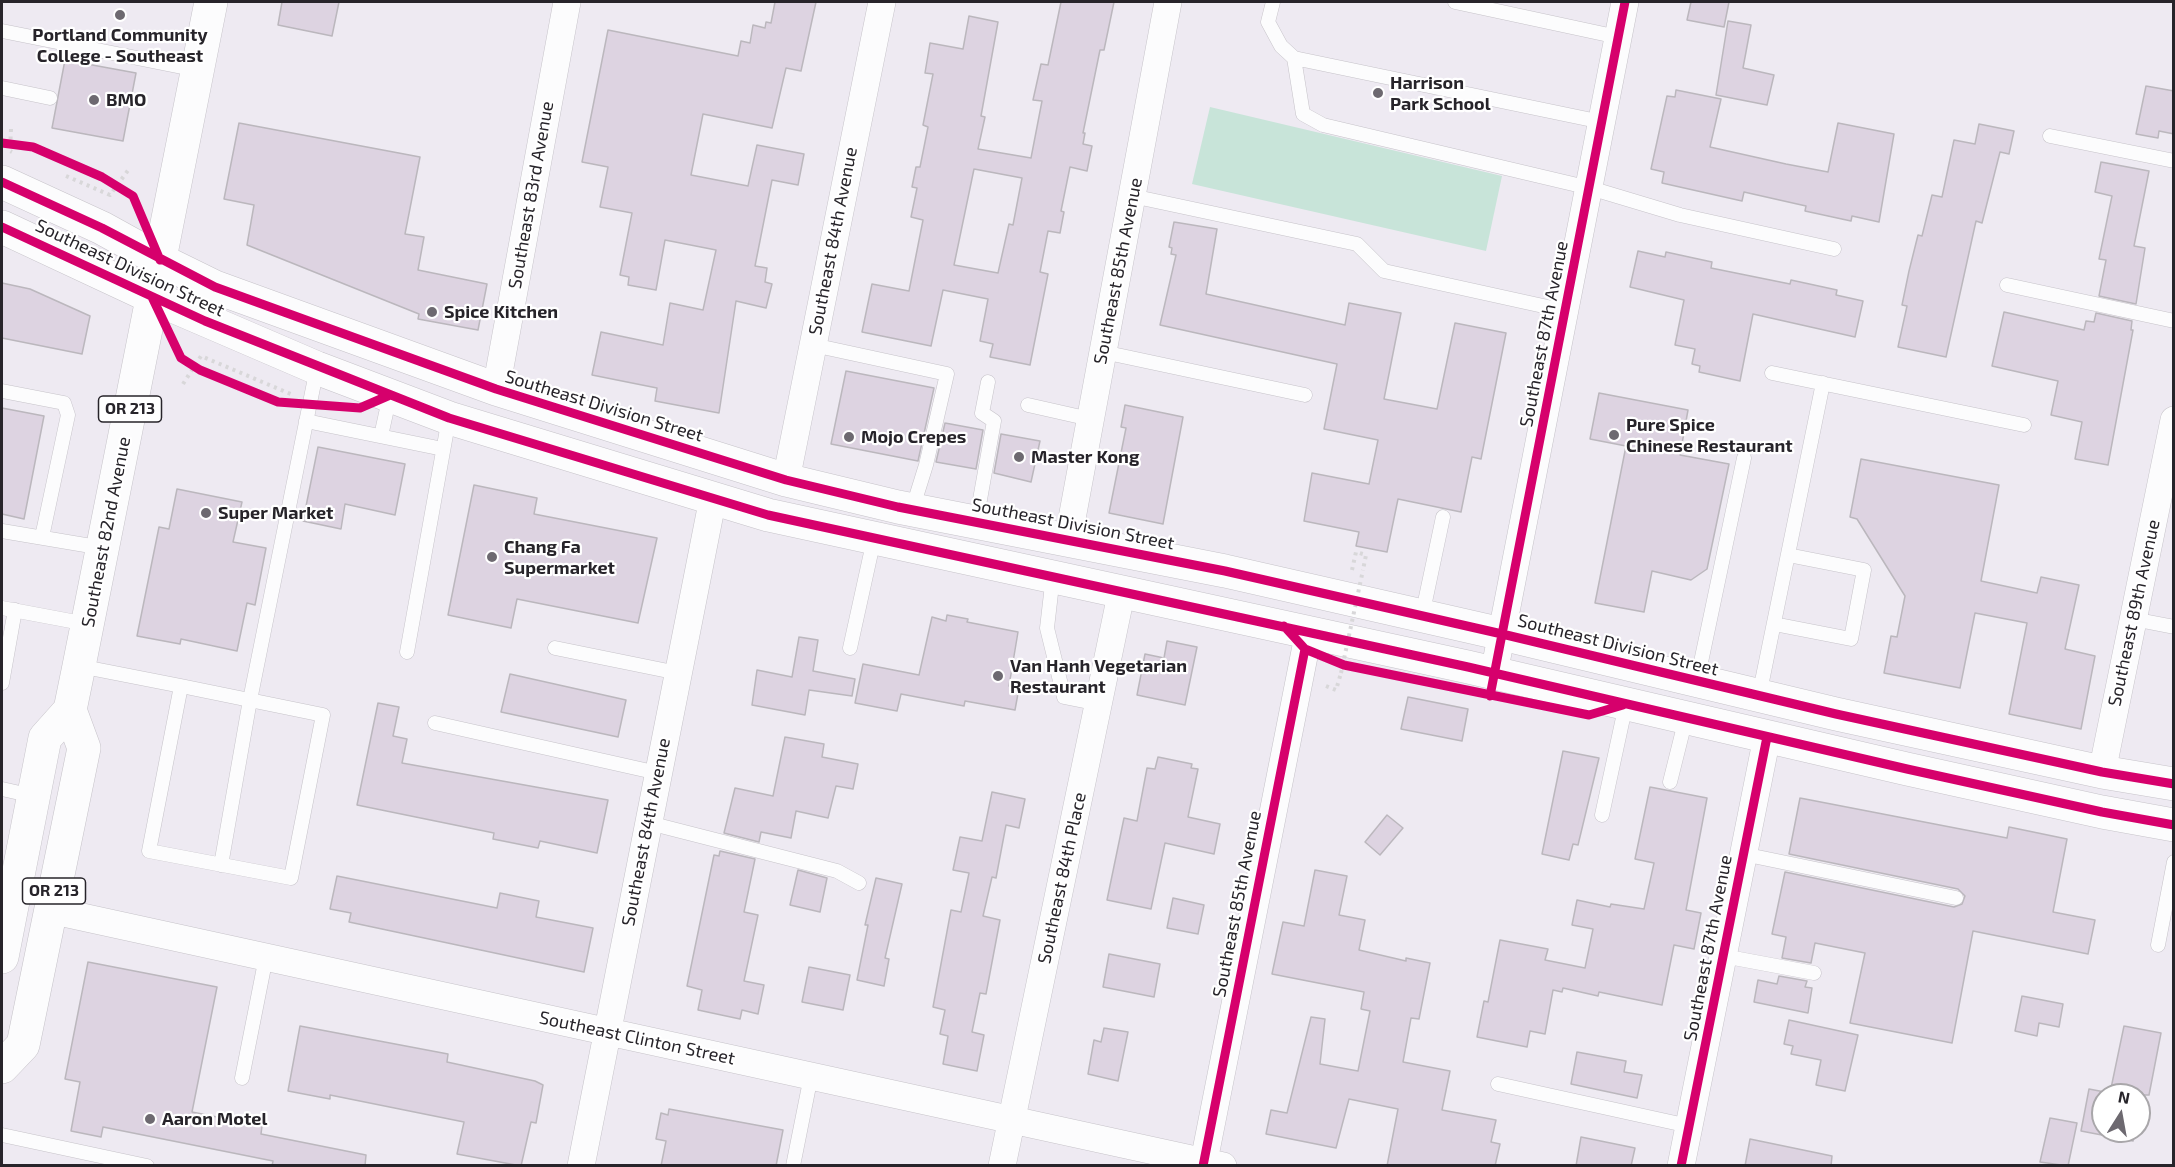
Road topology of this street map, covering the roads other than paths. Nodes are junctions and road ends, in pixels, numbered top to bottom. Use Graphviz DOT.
graph roads {
  1 [pos="211,2"];
  2 [pos="567,2"];
  3 [pos="882,2"];
  4 [pos="1168,2"];
  5 [pos="1273,2"];
  6 [pos="1455,2"];
  7 [pos="1625,2"];
  8 [pos="2,31"];
  9 [pos="1618,37"];
  10 [pos="1294,58"];
  11 [pos="197,70"];
  12 [pos="2,88"];
  13 [pos="51,98"];
  14 [pos="1602,122"];
  15 [pos="2050,136"];
  16 [pos="2174,161"];
  17 [pos="11,169"];
  18 [pos="1590,188"];
  19 [pos="1132,196"];
  20 [pos="2,227"];
  21 [pos="1834,249"];
  22 [pos="160,260"];
  23 [pos="2007,285"];
  24 [pos="152,297"];
  25 [pos="1566,311"];
  26 [pos="2174,321"];
  27 [pos="813,345"];
  28 [pos="1103,352"];
  29 [pos="318,368"];
  30 [pos="1772,373"];
  31 [pos="988,382"];
  32 [pos="1823,383"];
  33 [pos="496,389"];
  34 [pos="2,391"];
  35 [pos="390,395"];
  36 [pos="1305,395"];
  37 [pos="1028,405"];
  38 [pos="1090,419"];
  39 [pos="2174,420"];
  40 [pos="306,421"];
  41 [pos="2024,425"];
  42 [pos="446,433"];
  43 [pos="381,436"];
  44 [pos="1744,458"];
  45 [pos="786,480"];
  46 [pos="713,498"];
  47 [pos="912,510"];
  48 [pos="1443,517"];
  49 [pos="976,522"];
  50 [pos="2,531"];
  51 [pos="42,537"];
  52 [pos="874,539"];
  53 [pos="1068,540"];
  54 [pos="103,548"];
  55 [pos="1788,555"];
  56 [pos="1225,571"];
  57 [pos="1053,576"];
  58 [pos="1122,590"];
  59 [pos="8,609"];
  60 [pos="1422,616"];
  61 [pos="2133,620"];
  62 [pos="87,624"];
  63 [pos="1774,624"];
  64 [pos="2174,627"];
  65 [pos="1502,634"];
  66 [pos="1307,640"];
  67 [pos="555,648"];
  68 [pos="850,648"];
  69 [pos="407,652"];
  70 [pos="79,666"];
  71 [pos="678,673"];
  72 [pos="1494,673"];
  73 [pos="1697,681"];
  74 [pos="2,683"];
  75 [pos="181,686"];
  76 [pos="1759,696"];
  77 [pos="250,700"];
  78 [pos="1099,704"];
  79 [pos="1626,704"];
  80 [pos="70,710"];
  81 [pos="1686,718"];
  82 [pos="435,723"];
  83 [pos="1767,737"];
  84 [pos="1907,770"];
  85 [pos="2102,772"];
  86 [pos="658,773"];
  87 [pos="1670,782"];
  88 [pos="2174,784"];
  89 [pos="2,789"];
  90 [pos="33,795"];
  91 [pos="1602,815"];
  92 [pos="649,823"];
  93 [pos="2174,825"];
  94 [pos="1743,854"];
  95 [pos="2174,862"];
  96 [pos="221,865"];
  97 [pos="9,873"];
  98 [pos="859,883"];
  99 [pos="1956,898"];
  100 [pos="50,910"];
  101 [pos="2158,945"];
  102 [pos="1723,956"];
  103 [pos="2,957"];
  104 [pos="266,957"];
  105 [pos="1814,974"];
  106 [pos="606,1030"];
  107 [pos="2,1067"];
  108 [pos="811,1076"];
  109 [pos="242,1078"];
  110 [pos="1498,1084"];
  111 [pos="1011,1120"];
  112 [pos="1689,1126"];
  113 [pos="2,1135"];
  114 [pos="1210,1164"];
  115 [pos="147,1166"];
  116 [pos="580,1166"];
  117 [pos="793,1166"];
  118 [pos="1002,1166"];
  119 [pos="1681,1166"];
  1 -- 11 [label="main road, Southeast 82nd Avenue / OR 213"];
  2 -- 33 [label="street, Southeast 83rd Avenue"];
  3 -- 27 [label="street, Southeast 84th Avenue"];
  4 -- 19 [label="street, Southeast 85th Avenue"];
  5 -- 10 [label="lane"];
  6 -- 9 [label="lane"];
  7 -- 9 [label="street, Southeast 87th Avenue"];
  8 -- 11 [label="lane"];
  9 -- 14 [label="street, Southeast 87th Avenue"];
  10 -- 14 [label="lane"];
  10 -- 18 [label="lane"];
  11 -- 22 [label="main road, Southeast 82nd Avenue / OR 213"];
  12 -- 13 [label="lane"];
  14 -- 18 [label="street, Southeast 87th Avenue"];
  15 -- 16 [label="lane"];
  17 -- 22 [label="main road, Southeast Division Street"];
  18 -- 21 [label="lane"];
  18 -- 25 [label="street, Southeast 87th Avenue"];
  19 -- 25 [label="lane"];
  19 -- 28 [label="street, Southeast 85th Avenue"];
  20 -- 24 [label="main road, Southeast Division Street"];
  22 -- 24 [label="main road, Southeast 82nd Avenue / OR 213"];
  22 -- 33 [label="main road, Southeast Division Street"];
  23 -- 26 [label="lane"];
  24 -- 29 [label="main road, Southeast Division Street"];
  24 -- 54 [label="main road, Southeast 82nd Avenue / OR 213"];
  25 -- 65 [label="street, Southeast 87th Avenue"];
  27 -- 45 [label="street, Southeast 84th Avenue"];
  27 -- 47 [label="lane"];
  28 -- 36 [label="lane"];
  28 -- 38 [label="street, Southeast 85th Avenue"];
  29 -- 35 [label="main road, Southeast Division Street"];
  29 -- 40 [label="lane"];
  30 -- 32 [label="lane"];
  31 -- 49 [label="lane"];
  32 -- 41 [label="lane"];
  32 -- 55 [label="lane"];
  33 -- 45 [label="main road, Southeast Division Street"];
  34 -- 51 [label="lane"];
  35 -- 42 [label="main road, Southeast Division Street"];
  35 -- 43 [label="lane"];
  37 -- 38 [label="lane"];
  38 -- 53 [label="street, Southeast 85th Avenue"];
  39 -- 61 [label="street, Southeast 89th Avenue"];
  40 -- 43 [label="lane"];
  40 -- 77 [label="lane"];
  42 -- 43 [label="lane"];
  42 -- 46 [label="main road, Southeast Division Street"];
  42 -- 69 [label="lane"];
  44 -- 73 [label="lane"];
  45 -- 46 [label="main road"];
  45 -- 47 [label="main road, Southeast Division Street"];
  46 -- 52 [label="main road, Southeast Division Street"];
  46 -- 71 [label="street, Southeast 84th Avenue"];
  47 -- 49 [label="main road, Southeast Division Street"];
  48 -- 60 [label="lane"];
  49 -- 53 [label="main road, Southeast Division Street"];
  50 -- 51 [label="lane"];
  51 -- 54 [label="lane"];
  52 -- 57 [label="main road, Southeast Division Street"];
  52 -- 68 [label="lane"];
  53 -- 56 [label="main road, Southeast Division Street"];
  54 -- 62 [label="main road, Southeast 82nd Avenue / OR 213"];
  55 -- 63 [label="lane"];
  55 -- 63 [label="lane"];
  56 -- 58 [label="main road"];
  56 -- 60 [label="main road, Southeast Division Street"];
  57 -- 58 [label="main road, Southeast Division Street"];
  57 -- 78 [label="lane"];
  58 -- 66 [label="main road, Southeast Division Street"];
  58 -- 78 [label="street, Southeast 84th Place"];
  59 -- 62 [label="lane"];
  59 -- 74 [label="lane"];
  60 -- 65 [label="main road, Southeast Division Street"];
  61 -- 64 [label="lane"];
  61 -- 85 [label="street, Southeast 89th Avenue"];
  62 -- 70 [label="main road, Southeast 82nd Avenue / OR 213"];
  63 -- 76 [label="lane"];
  65 -- 72 [label="street, Southeast 87th Avenue"];
  65 -- 73 [label="main road, Southeast Division Street"];
  66 -- 72 [label="main road, Southeast Division Street"];
  66 -- 114 [label="street, Southeast 85th Avenue"];
  67 -- 71 [label="lane"];
  70 -- 75 [label="lane"];
  70 -- 80 [label="main road, Southeast 82nd Avenue / OR 213"];
  71 -- 86 [label="street, Southeast 84th Avenue"];
  72 -- 79 [label="main road, Southeast Division Street"];
  73 -- 76 [label="main road, Southeast Division Street"];
  75 -- 77 [label="lane"];
  75 -- 96 [label="lane"];
  76 -- 85 [label="main road, Southeast Division Street"];
  77 -- 96 [label="lane"];
  77 -- 96 [label="lane"];
  78 -- 111 [label="street, Southeast 84th Place"];
  79 -- 81 [label="main road, Southeast Division Street"];
  79 -- 91 [label="lane"];
  80 -- 90 [label="main road, OR 213"];
  80 -- 100 [label="main road, OR 213"];
  81 -- 83 [label="main road, Southeast Division Street"];
  81 -- 87 [label="lane"];
  82 -- 86 [label="lane"];
  83 -- 84 [label="main road, Southeast Division Street"];
  83 -- 94 [label="street, Southeast 87th Avenue"];
  84 -- 85 [label="main road"];
  84 -- 93 [label="main road, Southeast Division Street"];
  85 -- 88 [label="main road, Southeast Division Street"];
  86 -- 92 [label="street, Southeast 84th Avenue"];
  89 -- 90 [label="lane"];
  90 -- 97 [label="main road, OR 213"];
  92 -- 98 [label="lane"];
  92 -- 106 [label="street, Southeast 84th Avenue"];
  94 -- 99 [label="lane"];
  94 -- 102 [label="street, Southeast 87th Avenue"];
  95 -- 101 [label="lane"];
  97 -- 103 [label="main road, OR 213"];
  100 -- 104 [label="street, Southeast Clinton Street"];
  100 -- 107 [label="main road, OR 213"];
  102 -- 105 [label="lane"];
  102 -- 112 [label="street, Southeast 87th Avenue"];
  104 -- 106 [label="street, Southeast Clinton Street"];
  104 -- 109 [label="lane"];
  106 -- 108 [label="street, Southeast Clinton Street"];
  106 -- 116 [label="street, Southeast 84th Avenue"];
  108 -- 111 [label="street, Southeast Clinton Street"];
  108 -- 117 [label="lane"];
  110 -- 112 [label="lane"];
  111 -- 114 [label="street, Southeast Clinton Street"];
  111 -- 118 [label="street, Southeast 84th Place"];
  112 -- 119 [label="street, Southeast 87th Avenue"];
  113 -- 115 [label="lane"];
}
